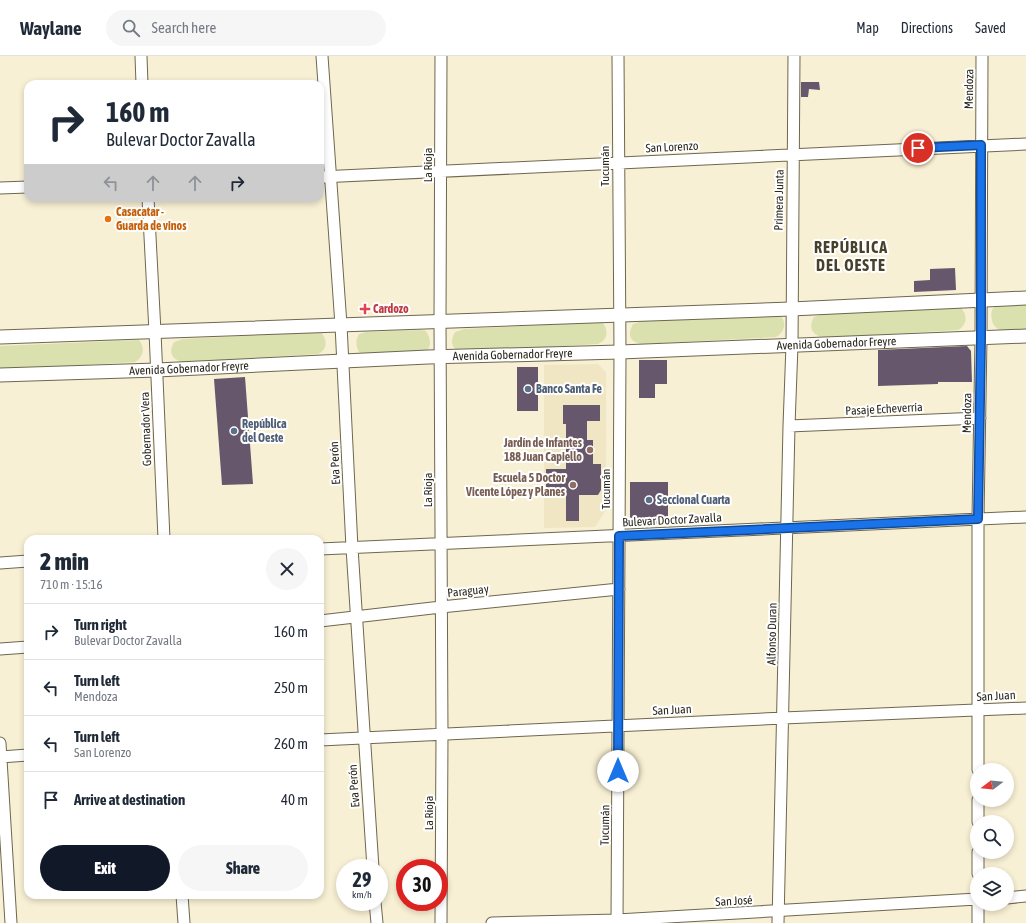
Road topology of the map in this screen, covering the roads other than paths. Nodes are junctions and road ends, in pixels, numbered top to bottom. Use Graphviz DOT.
graph roads {
  1 [pos="141,56"];
  2 [pos="322,56"];
  3 [pos="441,56"];
  4 [pos="618,56"];
  5 [pos="794,56"];
  6 [pos="982,56"];
  7 [pos="142,80"];
  8 [pos="323,80"];
  9 [pos="324,136"];
  10 [pos="1026,144"];
  11 [pos="981,145"];
  12 [pos="793,154"];
  13 [pos="618,162"];
  14 [pos="441,170"];
  15 [pos="325,176"];
  16 [pos="24,187"];
  17 [pos="0,188"];
  18 [pos="148,202"];
  19 [pos="1026,298"];
  20 [pos="981,299"];
  21 [pos="791,309"];
  22 [pos="619,315"];
  23 [pos="440,321"];
  24 [pos="341,325"];
  25 [pos="155,332"];
  26 [pos="1026,336"];
  27 [pos="0,337"];
  28 [pos="981,338"];
  29 [pos="792,345"];
  30 [pos="620,352"];
  31 [pos="440,357"];
  32 [pos="342,361"];
  33 [pos="157,370"];
  34 [pos="0,375"];
  35 [pos="980,418"];
  36 [pos="789,426"];
  37 [pos="1026,517"];
  38 [pos="978,519"];
  39 [pos="787,528"];
  40 [pos="164,535"];
  41 [pos="619,536"];
  42 [pos="441,543"];
  43 [pos="352,548"];
  44 [pos="324,549"];
  45 [pos="24,562"];
  46 [pos="0,563"];
  47 [pos="619,589"];
  48 [pos="441,607"];
  49 [pos="357,618"];
  50 [pos="324,621"];
  51 [pos="24,647"];
  52 [pos="0,649"];
  53 [pos="1026,708"];
  54 [pos="978,710"];
  55 [pos="783,718"];
  56 [pos="619,726"];
  57 [pos="442,735"];
  58 [pos="364,738"];
  59 [pos="324,740"];
  60 [pos="0,742"];
  61 [pos="24,755"];
  62 [pos="0,756"];
  63 [pos="978,763"];
  64 [pos="372,859"];
  65 [pos="1026,896"];
  66 [pos="1014,897"];
  67 [pos="182,899"];
  68 [pos="970,899"];
  69 [pos="376,911"];
  70 [pos="978,911"];
  71 [pos="778,912"];
  72 [pos="617,922"];
  73 [pos="11,923"];
  74 [pos="184,923"];
  75 [pos="377,923"];
  76 [pos="441,923"];
  77 [pos="492,923"];
  78 [pos="778,923"];
  79 [pos="978,923"];
  1 -- 7 [label="street"];
  2 -- 8 [label="street, Eva Perón"];
  3 -- 14 [label="street, La Rioja"];
  4 -- 13 [label="street, Tucumán"];
  5 -- 12 [label="street, Primera Junta"];
  6 -- 11 [label="street, Mendoza"];
  9 -- 15 [label="street, Eva Perón"];
  10 -- 11 [label="street, San Lorenzo"];
  11 -- 12 [label="street, San Lorenzo"];
  11 -- 20 [label="street, Mendoza"];
  12 -- 13 [label="street, San Lorenzo"];
  12 -- 21 [label="street, Primera Junta"];
  13 -- 14 [label="street, San Lorenzo"];
  13 -- 22 [label="street, Tucumán"];
  14 -- 15 [label="street, San Lorenzo"];
  14 -- 23 [label="street, La Rioja"];
  15 -- 24 [label="street, Eva Perón"];
  16 -- 17 [label="street"];
  18 -- 25 [label="street, Gobernador Vera"];
  19 -- 20 [label="main road"];
  20 -- 21 [label="main road"];
  20 -- 28 [label="street, Mendoza"];
  21 -- 22 [label="main road"];
  21 -- 29 [label="street, Primera Junta"];
  22 -- 23 [label="main road"];
  22 -- 30 [label="street, Tucumán"];
  23 -- 24 [label="main road"];
  23 -- 31 [label="street, La Rioja"];
  24 -- 25 [label="main road"];
  24 -- 32 [label="street, Eva Perón"];
  25 -- 27 [label="main road"];
  25 -- 33 [label="street, Gobernador Vera"];
  26 -- 28 [label="main road, Avenida Gobernador Freyre"];
  28 -- 29 [label="main road, Avenida Gobernador Freyre"];
  28 -- 35 [label="street, Mendoza"];
  29 -- 30 [label="main road, Avenida Gobernador Freyre"];
  29 -- 36 [label="street, Alfonso Duran"];
  30 -- 31 [label="main road, Avenida Gobernador Freyre"];
  30 -- 41 [label="street, Tucumán"];
  31 -- 32 [label="main road, Avenida Gobernador Freyre"];
  31 -- 42 [label="street, La Rioja"];
  32 -- 33 [label="main road, Avenida Gobernador Freyre"];
  32 -- 43 [label="street, Eva Perón"];
  33 -- 34 [label="main road, Avenida Gobernador Freyre"];
  33 -- 40 [label="street, Gobernador Vera"];
  35 -- 36 [label="street, Pasaje Echeverría"];
  35 -- 38 [label="street, Mendoza"];
  36 -- 39 [label="street, Alfonso Duran"];
  37 -- 38 [label="street, Bulevar Doctor Zavalla"];
  38 -- 39 [label="street, Bulevar Doctor Zavalla"];
  38 -- 54 [label="street, Mendoza"];
  39 -- 41 [label="street, Bulevar Doctor Zavalla"];
  39 -- 55 [label="street, Alfonso Duran"];
  41 -- 42 [label="street, Bulevar Doctor Zavalla"];
  41 -- 47 [label="street, Tucumán"];
  42 -- 43 [label="street, Bulevar Doctor Zavalla"];
  42 -- 48 [label="street, La Rioja"];
  43 -- 44 [label="street, Bulevar Doctor Zavalla"];
  43 -- 49 [label="street, Eva Perón"];
  45 -- 46 [label="street"];
  47 -- 48 [label="street, Paraguay"];
  47 -- 56 [label="street, Tucumán"];
  48 -- 49 [label="street, Paraguay"];
  48 -- 57 [label="street, La Rioja"];
  49 -- 50 [label="street, Paraguay"];
  49 -- 58 [label="street, Eva Perón"];
  51 -- 52 [label="street"];
  53 -- 54 [label="street, San Juan"];
  54 -- 55 [label="street, San Juan"];
  54 -- 63 [label="street, Mendoza"];
  55 -- 56 [label="street, San Juan"];
  55 -- 71 [label="street, Alfonso Duran"];
  56 -- 57 [label="street, San Juan"];
  56 -- 72 [label="street, Tucumán"];
  57 -- 58 [label="street, San Juan"];
  57 -- 76 [label="street, La Rioja"];
  58 -- 59 [label="street, San Juan"];
  58 -- 64 [label="street, Eva Perón"];
  60 -- 62 [label="street"];
  61 -- 62 [label="street"];
  62 -- 73 [label="street"];
  65 -- 66 [label="street"];
  67 -- 74 [label="street"];
  68 -- 71 [label="street, San José"];
  69 -- 75 [label="street"];
  70 -- 79 [label="street"];
  71 -- 72 [label="street, San José"];
  71 -- 78 [label="street, Alfonso Duran"];
  72 -- 77 [label="street, San José"];
}
